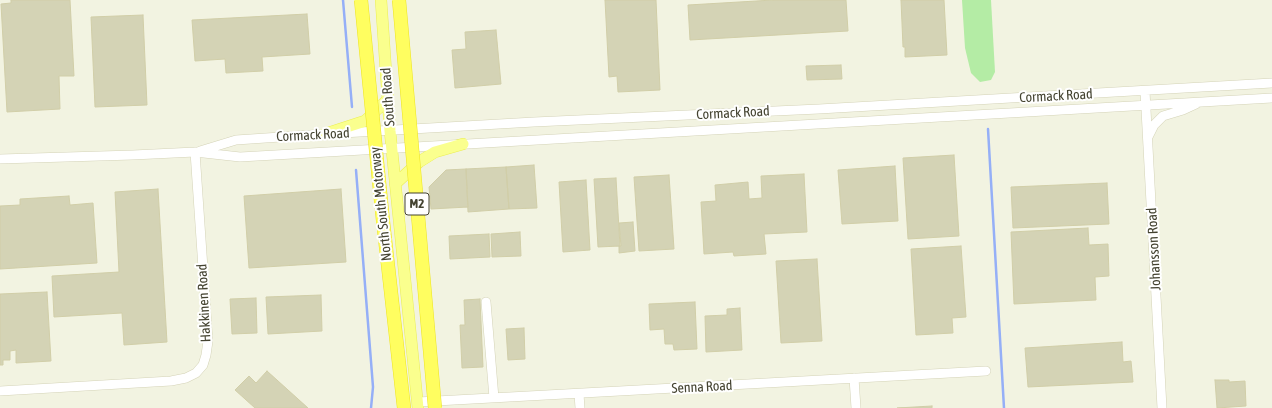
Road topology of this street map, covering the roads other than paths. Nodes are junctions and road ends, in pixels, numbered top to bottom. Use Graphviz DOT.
graph roads {
  1 [pos="361,0"];
  2 [pos="381,0"];
  3 [pos="399,0"];
  4 [pos="1272,83"];
  5 [pos="1145,91"];
  6 [pos="1272,98"];
  7 [pos="387,100"];
  8 [pos="1199,102"];
  9 [pos="1146,105"];
  10 [pos="534,122"];
  11 [pos="390,131"];
  12 [pos="326,134"];
  13 [pos="1147,138"];
  14 [pos="535,140"];
  15 [pos="463,144"];
  16 [pos="392,148"];
  17 [pos="195,152"];
  18 [pos="0,159"];
  19 [pos="395,184"];
  20 [pos="486,302"];
  21 [pos="986,371"];
  22 [pos="854,378"];
  23 [pos="0,391"];
  24 [pos="579,394"];
  25 [pos="494,398"];
  26 [pos="418,405"];
  27 [pos="404,408"];
  28 [pos="435,408"];
  29 [pos="580,408"];
  30 [pos="856,408"];
  31 [pos="1162,408"];
  1 -- 27 [label="highway, North South Motorway, bridge"];
  2 -- 7 [label="main road, South Road"];
  3 -- 28 [label="highway, M2, bridge"];
  4 -- 5 [label="street, Cormack Road"];
  5 -- 9 [label="street, Johansson Road"];
  5 -- 10 [label="street, Cormack Road"];
  6 -- 8 [label="street, Cormack Road"];
  7 -- 11 [label="main road, South Road"];
  7 -- 12 [label="main road"];
  8 -- 9 [label="street, Cormack Road"];
  8 -- 13 [label="street"];
  9 -- 13 [label="street, Johansson Road"];
  9 -- 14 [label="street, Cormack Road"];
  10 -- 11 [label="street, Cormack Road"];
  10 -- 14 [label="street"];
  11 -- 12 [label="street, Cormack Road"];
  11 -- 16 [label="main road, South Road"];
  12 -- 17 [label="street, Cormack Road"];
  13 -- 31 [label="street, Johansson Road"];
  14 -- 15 [label="street, Cormack Road"];
  15 -- 16 [label="street, Cormack Road"];
  15 -- 19 [label="main road"];
  16 -- 17 [label="street, Cormack Road"];
  16 -- 19 [label="main road, South Road"];
  17 -- 18 [label="street, Cormack Road"];
  17 -- 23 [label="street, Hakkinen Road"];
  19 -- 26 [label="main road, South Road"];
  20 -- 25 [label="street"];
  21 -- 22 [label="street, Senna Road"];
  22 -- 24 [label="street, Senna Road"];
  22 -- 30 [label="street"];
  24 -- 25 [label="street, Senna Road"];
  24 -- 29 [label="street"];
  25 -- 26 [label="street, Senna Road"];
}
